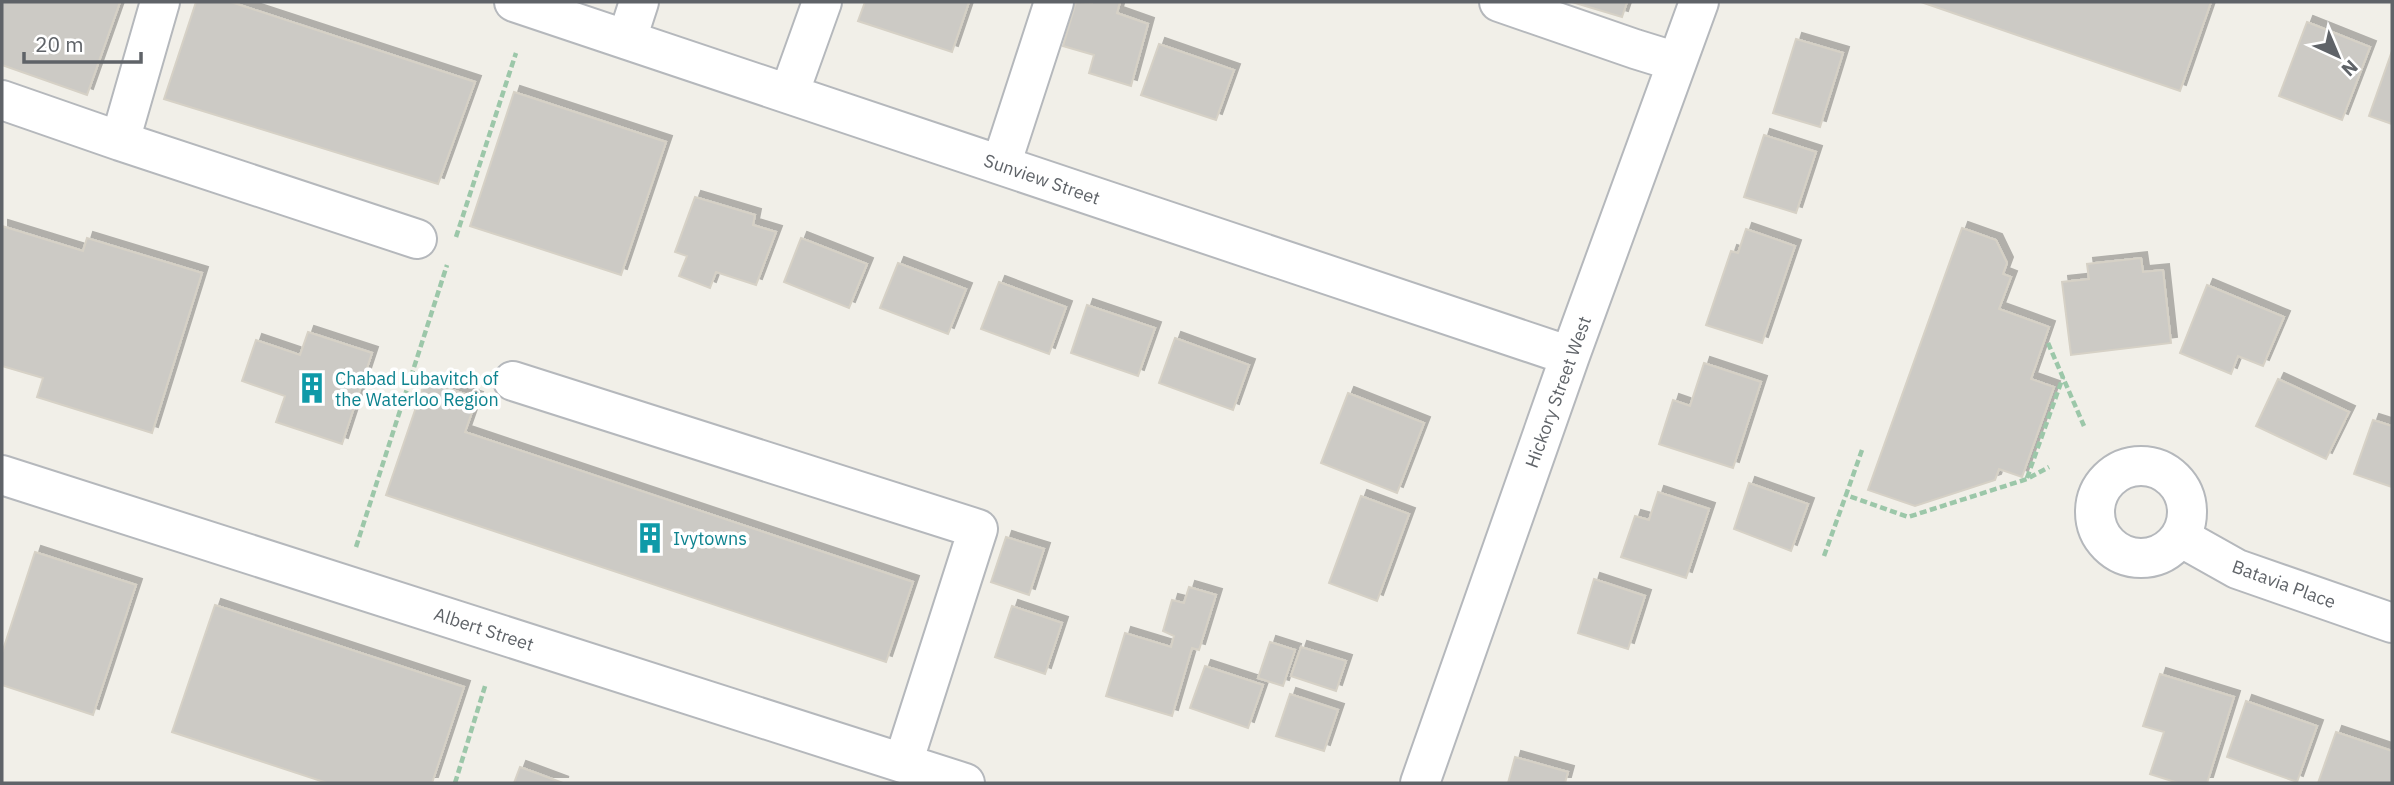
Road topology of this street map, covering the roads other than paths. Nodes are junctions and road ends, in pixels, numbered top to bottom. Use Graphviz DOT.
graph roads {
  1 [pos="160,2"];
  2 [pos="514,2"];
  3 [pos="639,2"];
  4 [pos="822,2"];
  5 [pos="1054,2"];
  6 [pos="1499,2"];
  7 [pos="1699,2"];
  8 [pos="626,40"];
  9 [pos="1677,62"];
  10 [pos="789,94"];
  11 [pos="2,100"];
  12 [pos="120,141"];
  13 [pos="1001,165"];
  14 [pos="435,244"];
  15 [pos="1570,356"];
  16 [pos="513,381"];
  17 [pos="2,475"];
  18 [pos="2180,537"];
  19 [pos="2392,623"];
  20 [pos="903,763"];
  21 [pos="965,783"];
  22 [pos="1420,783"];
  1 -- 12 [label="street"];
  2 -- 8 [label="street, Sunview Street"];
  3 -- 8 [label="street"];
  4 -- 10 [label="street"];
  5 -- 13 [label="street"];
  6 -- 9 [label="street"];
  7 -- 9 [label="street, Hickory Street West"];
  8 -- 10 [label="street, Sunview Street"];
  9 -- 15 [label="street, Hickory Street West"];
  10 -- 13 [label="street, Sunview Street"];
  11 -- 12 [label="street"];
  12 -- 14 [label="street"];
  13 -- 15 [label="street, Sunview Street"];
  15 -- 22 [label="street, Hickory Street West"];
  16 -- 20 [label="street"];
  17 -- 20 [label="street, Albert Street"];
  18 -- 19 [label="street, Batavia Place"];
  20 -- 21 [label="street, Albert Street"];
}
